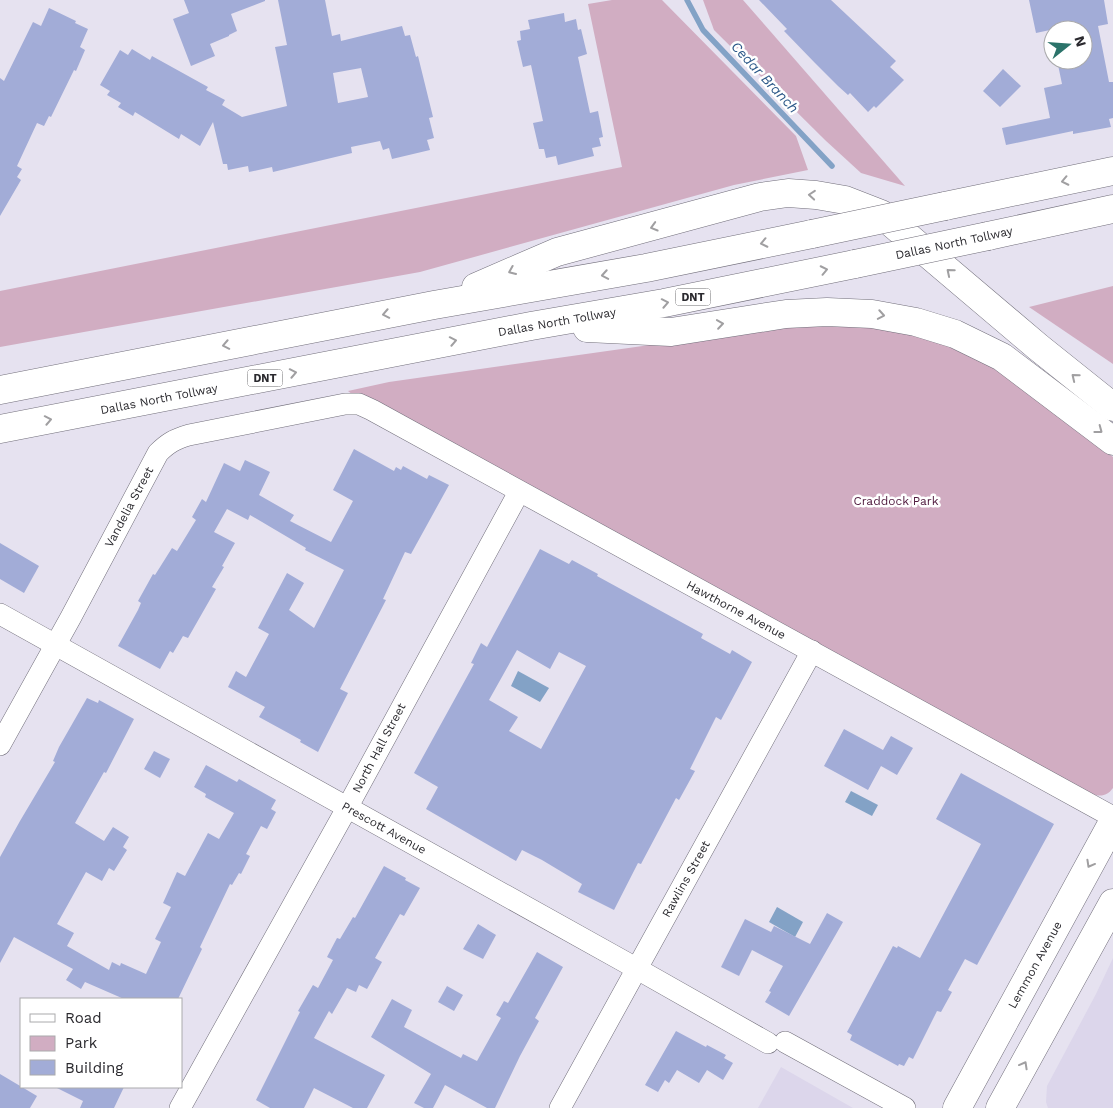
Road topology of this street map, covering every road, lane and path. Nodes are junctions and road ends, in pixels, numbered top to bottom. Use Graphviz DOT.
graph roads {
  1 [pos="1113,171"];
  2 [pos="1113,209"];
  3 [pos="434,305"];
  4 [pos="531,326"];
  5 [pos="0,390"];
  6 [pos="359,404"];
  7 [pos="1113,407"];
  8 [pos="0,429"];
  9 [pos="1113,441"];
  10 [pos="519,492"];
  11 [pos="0,614"];
  12 [pos="56,644"];
  13 [pos="812,650"];
  14 [pos="0,745"];
  15 [pos="347,808"];
  16 [pos="1113,817"];
  17 [pos="1113,822"];
  18 [pos="1113,903"];
  19 [pos="637,968"];
  20 [pos="180,1108"];
  21 [pos="560,1108"];
  22 [pos="905,1108"];
  23 [pos="957,1108"];
  24 [pos="1000,1108"];
  1 -- 3 [label="main road, one-way, bridge"];
  4 -- 2 [label="main road, Dallas North Tollway / DNT, one-way, bridge"];
  3 -- 5 [label="main road, one-way"];
  7 -- 3 [label="main road, one-way"];
  8 -- 4 [label="main road, Dallas North Tollway / DNT, one-way"];
  4 -- 9 [label="main road, one-way"];
  6 -- 10 [label="street, Hawthorne Avenue"];
  6 -- 12 [label="street, Vandelia Street"];
  10 -- 13 [label="street, Hawthorne Avenue"];
  10 -- 15 [label="street, North Hall Street"];
  11 -- 12 [label="street, Prescott Avenue"];
  12 -- 14 [label="street, Vandelia Street"];
  12 -- 15 [label="street, Prescott Avenue"];
  13 -- 16 [label="street, Hawthorne Avenue"];
  13 -- 19 [label="street, Rawlins Street"];
  15 -- 19 [label="street, Prescott Avenue"];
  15 -- 20 [label="street, North Hall Street"];
  17 -- 23 [label="main road, Lemmon Avenue, one-way"];
  24 -- 18 [label="main road, one-way"];
  19 -- 21 [label="street, Rawlins Street"];
  19 -- 22 [label="street, Prescott Avenue"];
}
